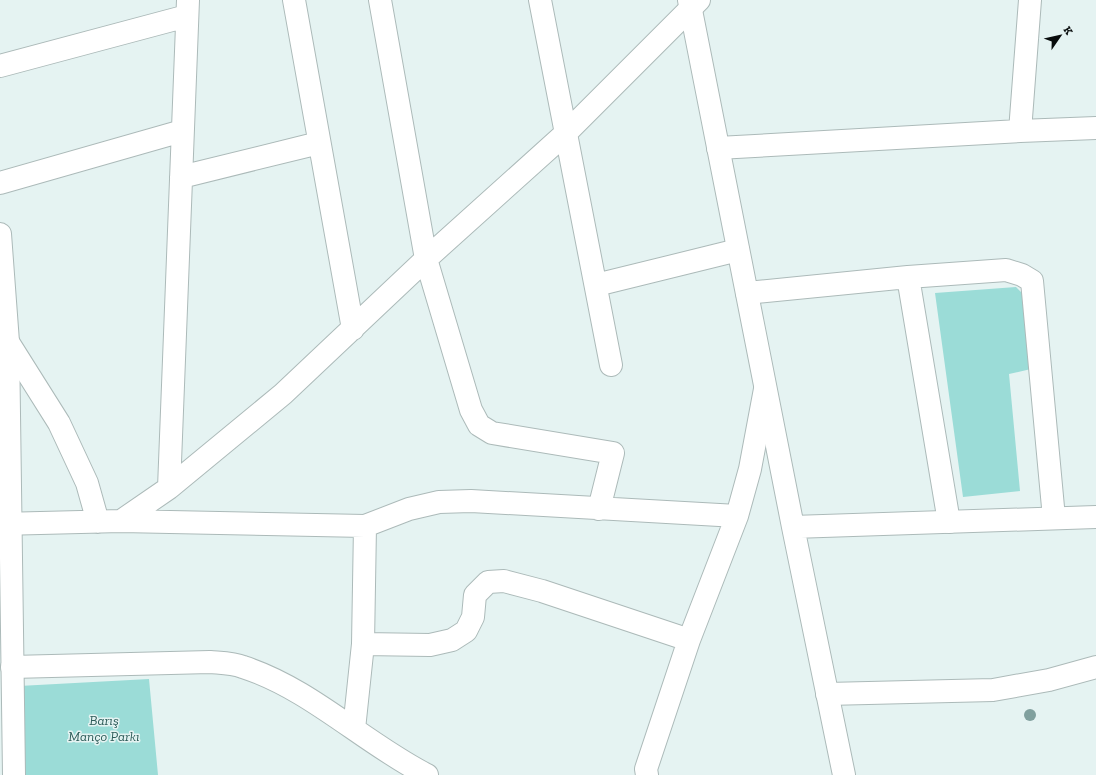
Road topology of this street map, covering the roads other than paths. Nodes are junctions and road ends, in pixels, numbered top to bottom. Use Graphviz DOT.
graph roads {
  1 [pos="294,0"];
  2 [pos="380,0"];
  3 [pos="540,0"];
  4 [pos="1030,0"];
  5 [pos="693,2"];
  6 [pos="187,8"];
  7 [pos="0,66"];
  8 [pos="1096,128"];
  9 [pos="182,131"];
  10 [pos="1020,131"];
  11 [pos="566,133"];
  12 [pos="319,143"];
  13 [pos="718,148"];
  14 [pos="181,177"];
  15 [pos="0,183"];
  16 [pos="0,234"];
  17 [pos="738,250"];
  18 [pos="426,259"];
  19 [pos="908,277"];
  20 [pos="596,285"];
  21 [pos="747,293"];
  22 [pos="352,329"];
  23 [pos="8,342"];
  24 [pos="611,365"];
  25 [pos="4,381"];
  26 [pos="765,389"];
  27 [pos="169,488"];
  28 [pos="599,509"];
  29 [pos="737,516"];
  30 [pos="1096,517"];
  31 [pos="1054,518"];
  32 [pos="121,521"];
  33 [pos="98,522"];
  34 [pos="948,522"];
  35 [pos="5,524"];
  36 [pos="365,526"];
  37 [pos="793,528"];
  38 [pos="6,632"];
  39 [pos="689,640"];
  40 [pos="362,644"];
  41 [pos="12,667"];
  42 [pos="1096,667"];
  43 [pos="827,694"];
  44 [pos="6,712"];
  45 [pos="354,729"];
  46 [pos="6,745"];
  47 [pos="14,775"];
  48 [pos="427,775"];
  49 [pos="647,775"];
  50 [pos="844,775"];
  1 -- 12 [label="street"];
  2 -- 18 [label="street"];
  3 -- 11 [label="street"];
  4 -- 10 [label="street"];
  5 -- 11 [label="street"];
  5 -- 13 [label="street"];
  6 -- 7 [label="street"];
  6 -- 9 [label="street"];
  8 -- 10 [label="street"];
  9 -- 14 [label="street"];
  9 -- 15 [label="street"];
  10 -- 13 [label="street"];
  11 -- 18 [label="street"];
  11 -- 20 [label="street"];
  12 -- 14 [label="street"];
  12 -- 22 [label="street"];
  13 -- 17 [label="street"];
  14 -- 27 [label="street"];
  16 -- 23 [label="street"];
  17 -- 20 [label="street"];
  17 -- 21 [label="street"];
  18 -- 22 [label="street"];
  18 -- 28 [label="street"];
  19 -- 21 [label="street"];
  19 -- 31 [label="street"];
  19 -- 34 [label="street"];
  20 -- 24 [label="street"];
  21 -- 26 [label="street"];
  22 -- 27 [label="street"];
  23 -- 25 [label="street"];
  23 -- 33 [label="street"];
  25 -- 35 [label="street"];
  26 -- 29 [label="street"];
  26 -- 37 [label="street"];
  27 -- 32 [label="street"];
  28 -- 29 [label="street"];
  28 -- 36 [label="street"];
  29 -- 39 [label="street"];
  30 -- 31 [label="street"];
  31 -- 34 [label="street"];
  32 -- 33 [label="street"];
  32 -- 36 [label="street"];
  33 -- 35 [label="street"];
  34 -- 37 [label="street"];
  35 -- 38 [label="street"];
  36 -- 40 [label="street"];
  37 -- 43 [label="street"];
  38 -- 41 [label="street"];
  39 -- 40 [label="street"];
  39 -- 49 [label="street"];
  40 -- 45 [label="street"];
  41 -- 44 [label="street"];
  41 -- 45 [label="street"];
  42 -- 43 [label="street"];
  43 -- 50 [label="street"];
  44 -- 46 [label="street"];
  45 -- 48 [label="street"];
  46 -- 47 [label="street"];
}
